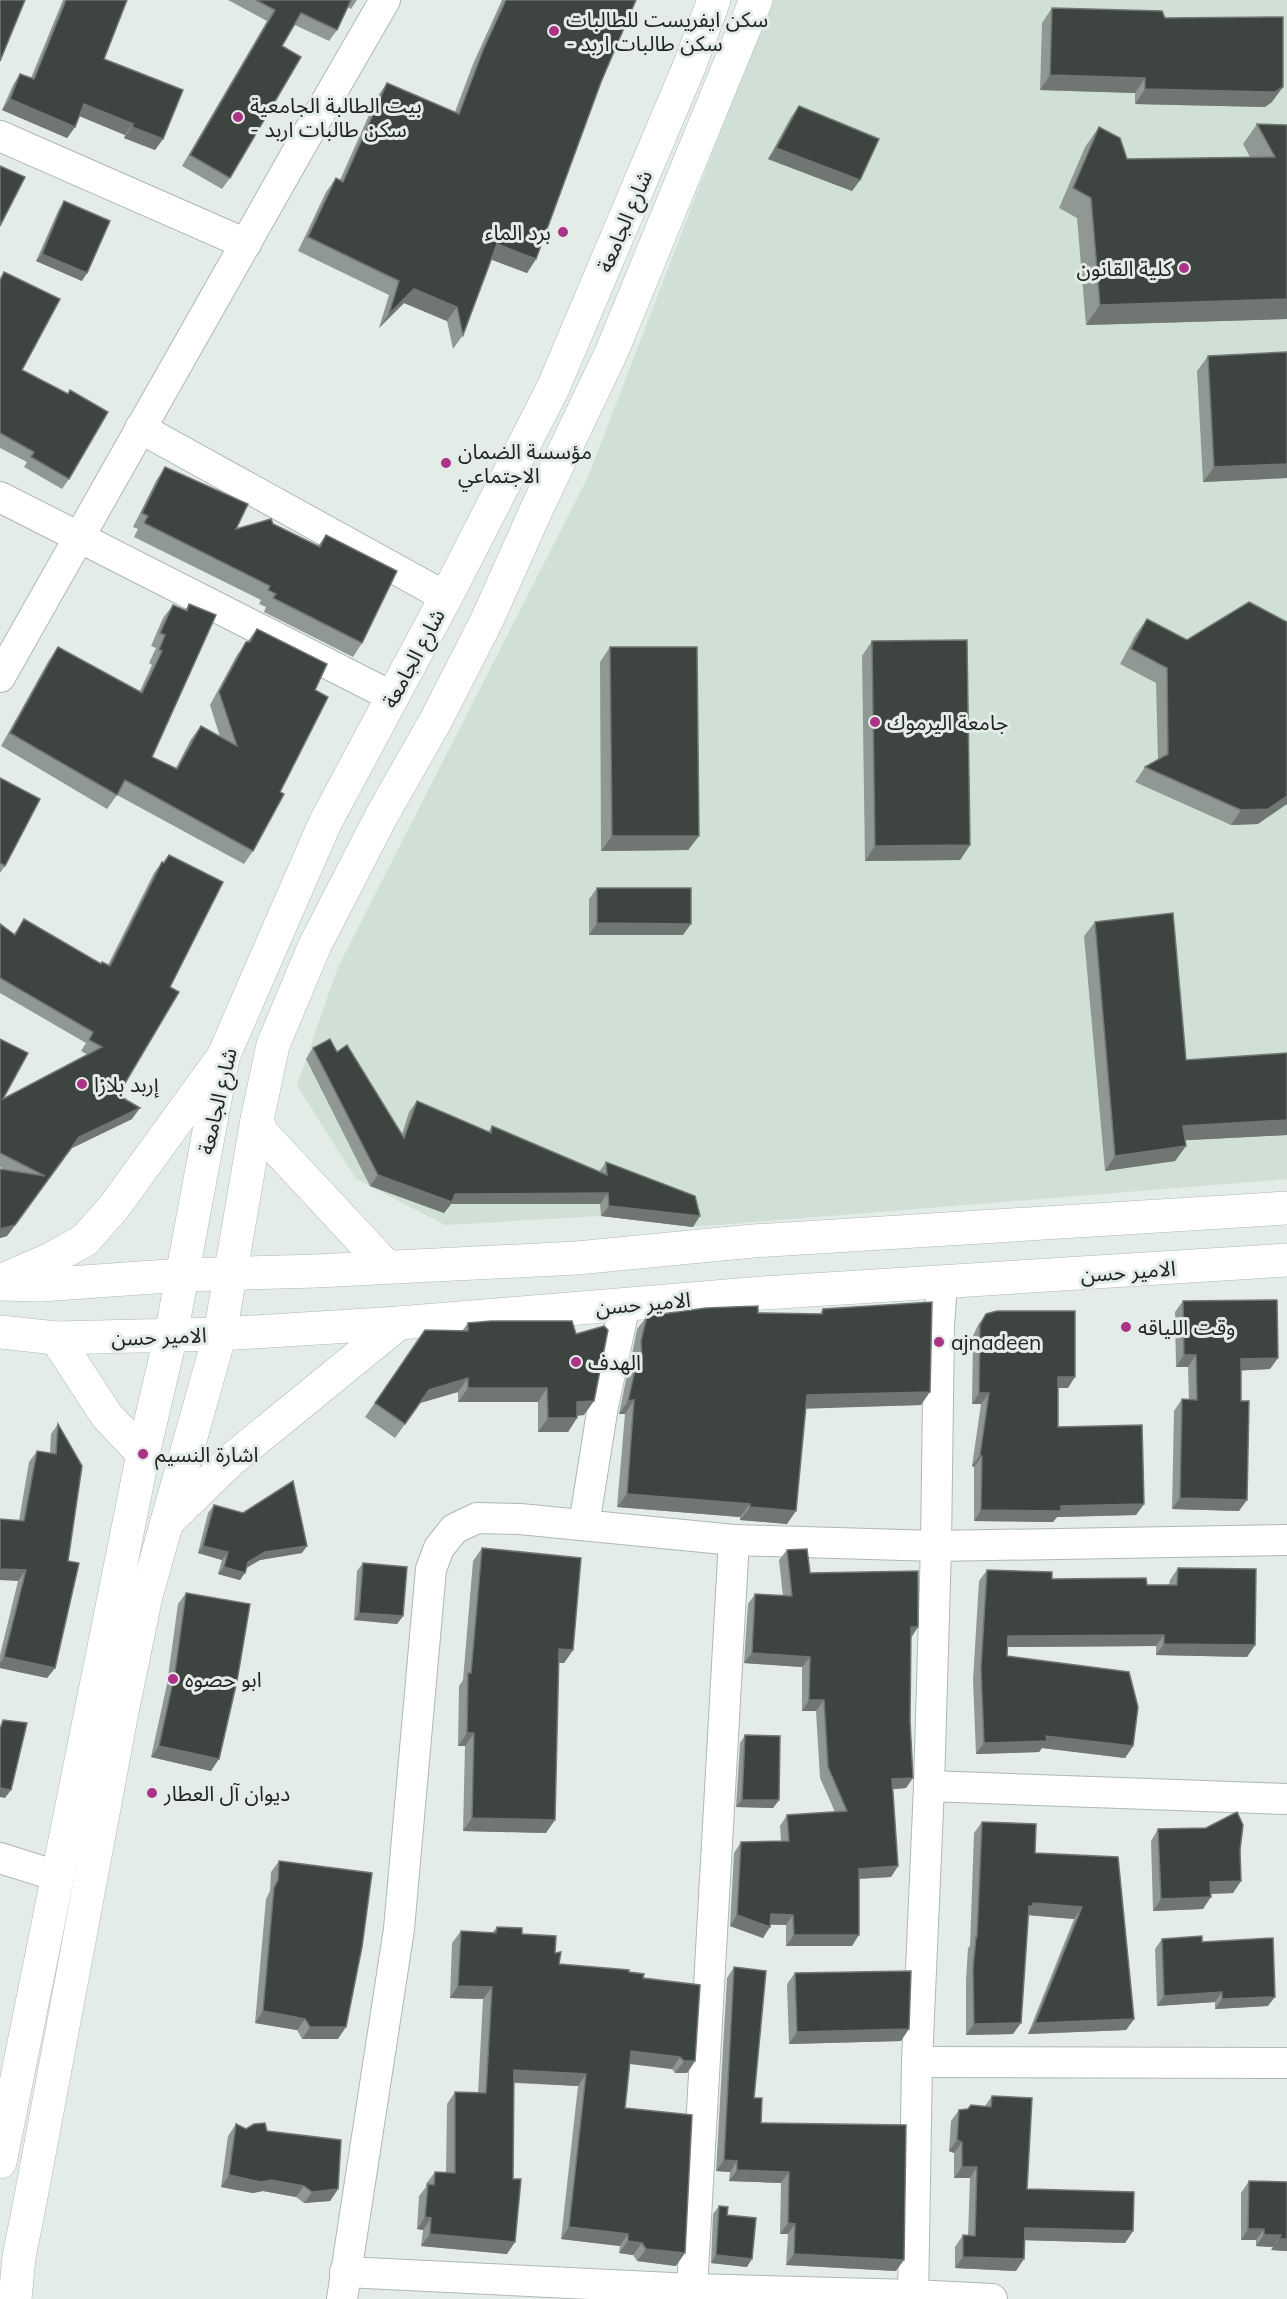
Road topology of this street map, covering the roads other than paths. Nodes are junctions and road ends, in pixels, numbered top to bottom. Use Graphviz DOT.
graph roads {
  1 [pos="385,0"];
  2 [pos="714,0"];
  3 [pos="756,0"];
  4 [pos="0,136"];
  5 [pos="246,244"];
  6 [pos="140,428"];
  7 [pos="0,497"];
  8 [pos="78,538"];
  9 [pos="446,597"];
  10 [pos="0,677"];
  11 [pos="393,697"];
  12 [pos="223,1057"];
  13 [pos="257,1120"];
  14 [pos="1287,1208"];
  15 [pos="1287,1260"];
  16 [pos="386,1266"];
  17 [pos="232,1274"];
  18 [pos="182,1275"];
  19 [pos="0,1282"];
  20 [pos="942,1284"];
  21 [pos="626,1304"];
  22 [pos="399,1323"];
  23 [pos="0,1332"];
  24 [pos="220,1334"];
  25 [pos="171,1335"];
  26 [pos="56,1338"];
  27 [pos="143,1454"];
  28 [pos="167,1522"];
  29 [pos="584,1525"];
  30 [pos="734,1540"];
  31 [pos="1287,1540"];
  32 [pos="936,1546"];
  33 [pos="928,1786"];
  34 [pos="1287,1799"];
  35 [pos="0,1858"];
  36 [pos="57,1876"];
  37 [pos="917,2062"];
  38 [pos="1287,2063"];
  39 [pos="0,2162"];
  40 [pos="344,2286"];
  41 [pos="692,2289"];
  42 [pos="913,2297"];
  43 [pos="15,2299"];
  44 [pos="992,2299"];
  1 -- 5 [label="street"];
  2 -- 9 [label="main road, شارع الجامعة"];
  3 -- 13 [label="main road, شارع الجامعة"];
  4 -- 5 [label="street"];
  5 -- 6 [label="street"];
  6 -- 8 [label="street"];
  6 -- 9 [label="street"];
  7 -- 8 [label="street"];
  8 -- 10 [label="street"];
  8 -- 11 [label="street"];
  9 -- 11 [label="main road, شارع الجامعة"];
  11 -- 12 [label="main road, شارع الجامعة"];
  12 -- 18 [label="main road, شارع الجامعة"];
  12 -- 19 [label="main road"];
  13 -- 16 [label="main road"];
  13 -- 17 [label="main road, شارع الجامعة"];
  14 -- 16 [label="main road"];
  15 -- 20 [label="main road, الامير حسن"];
  16 -- 17 [label="main road"];
  17 -- 18 [label="main road"];
  17 -- 24 [label="main road, شارع الجامعة"];
  18 -- 19 [label="main road"];
  18 -- 25 [label="main road, شارع الجامعة"];
  20 -- 21 [label="main road, الامير حسن"];
  20 -- 32 [label="street"];
  21 -- 22 [label="main road, الامير حسن"];
  21 -- 29 [label="street"];
  22 -- 24 [label="main road, الامير حسن"];
  22 -- 28 [label="main road"];
  23 -- 26 [label="main road, الامير حسن"];
  24 -- 25 [label="main road, الامير حسن"];
  24 -- 28 [label="main road, شارع الجامعة"];
  25 -- 26 [label="main road, الامير حسن"];
  25 -- 27 [label="main road, شارع الجامعة"];
  26 -- 27 [label="main road"];
  27 -- 36 [label="main road, شارع الجامعة"];
  28 -- 43 [label="main road, شارع الجامعة"];
  29 -- 30 [label="street"];
  29 -- 40 [label="street"];
  30 -- 32 [label="street"];
  30 -- 41 [label="street"];
  31 -- 32 [label="street"];
  32 -- 33 [label="street"];
  33 -- 34 [label="street"];
  33 -- 37 [label="street"];
  35 -- 36 [label="street"];
  36 -- 39 [label="main road, شارع الجامعة"];
  37 -- 38 [label="street"];
  37 -- 42 [label="street"];
  40 -- 41 [label="street"];
  41 -- 42 [label="street"];
  42 -- 44 [label="street"];
}
